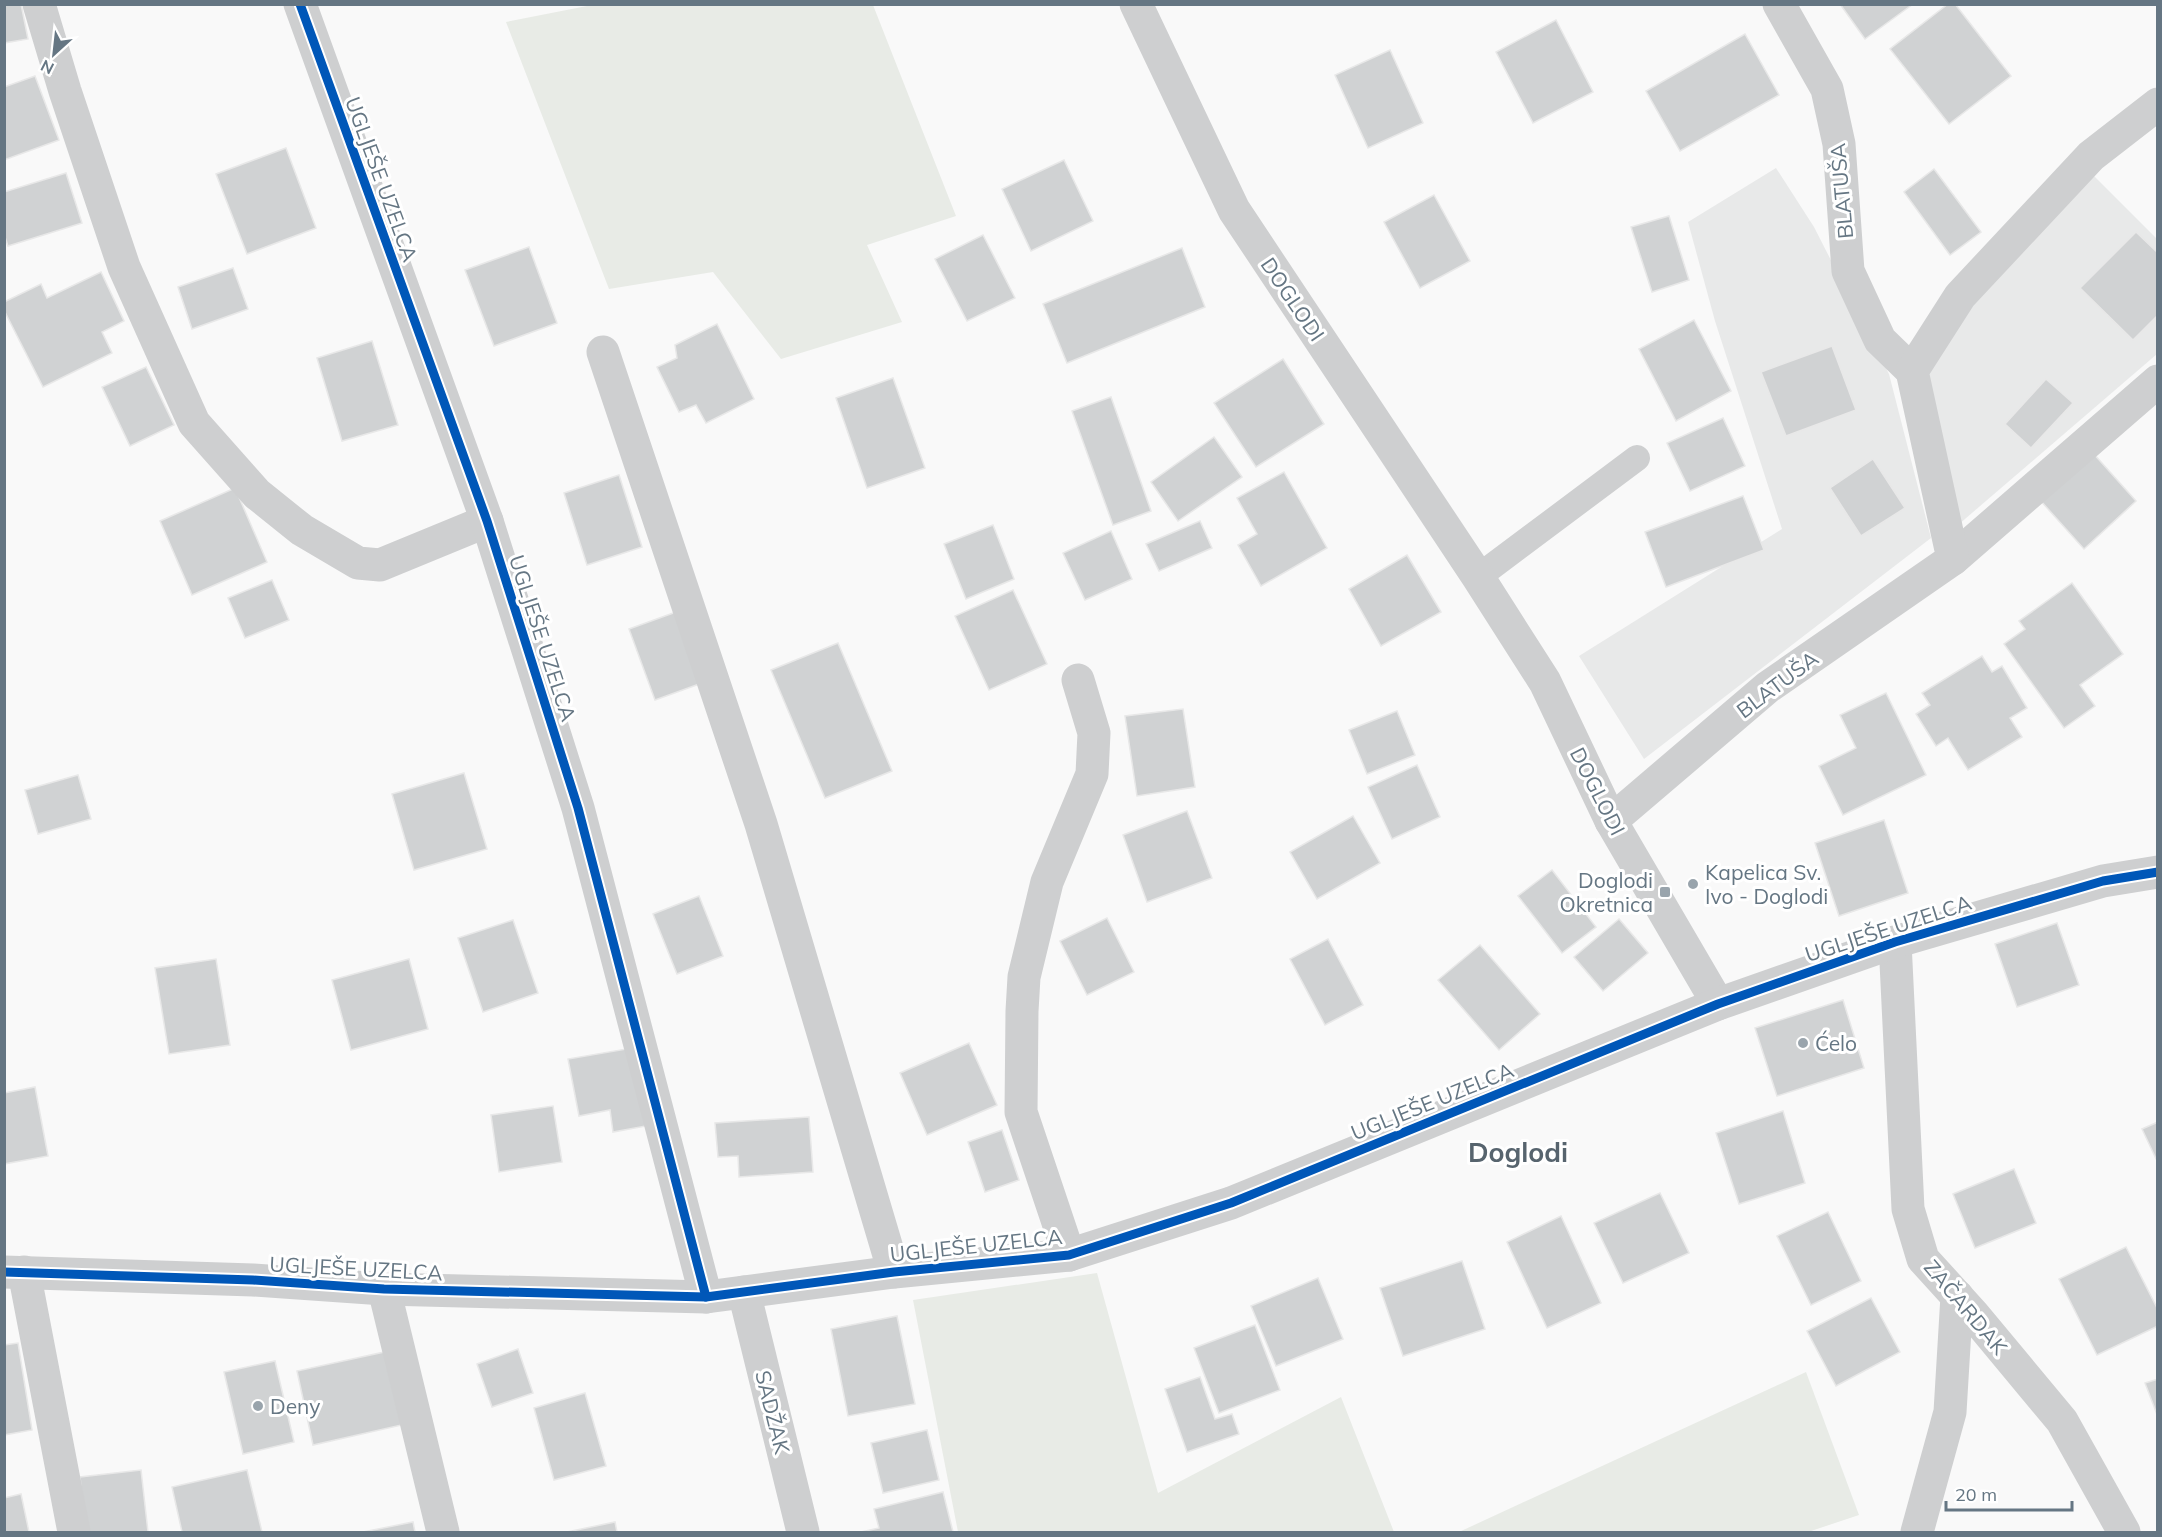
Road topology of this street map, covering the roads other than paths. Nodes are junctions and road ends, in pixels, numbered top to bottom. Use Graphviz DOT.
graph roads {
  1 [pos="39,4"];
  2 [pos="300,4"];
  3 [pos="1136,4"];
  4 [pos="1779,4"];
  5 [pos="2157,104"];
  6 [pos="603,352"];
  7 [pos="1911,371"];
  8 [pos="2157,381"];
  9 [pos="1637,458"];
  10 [pos="487,521"];
  11 [pos="1953,559"];
  12 [pos="1478,577"];
  13 [pos="1078,680"];
  14 [pos="1611,821"];
  15 [pos="2157,872"];
  16 [pos="1895,942"];
  17 [pos="1718,1004"];
  18 [pos="1069,1255"];
  19 [pos="14,1272"];
  20 [pos="894,1272"];
  21 [pos="384,1289"];
  22 [pos="744,1292"];
  23 [pos="1957,1296"];
  24 [pos="706,1297"];
  25 [pos="74,1533"];
  26 [pos="442,1533"];
  27 [pos="803,1533"];
  28 [pos="1917,1533"];
  29 [pos="2124,1533"];
  1 -- 10 [label="street"];
  2 -- 10 [label="street, UGLJEŠE UZELCA"];
  3 -- 12 [label="street, DOGLODI"];
  4 -- 7 [label="street, BLATUŠA"];
  5 -- 7 [label="street"];
  6 -- 20 [label="street"];
  7 -- 11 [label="street"];
  8 -- 11 [label="street, BLATUŠA"];
  9 -- 12 [label="lane"];
  10 -- 24 [label="street, UGLJEŠE UZELCA"];
  11 -- 14 [label="street, BLATUŠA"];
  12 -- 14 [label="street, DOGLODI"];
  13 -- 18 [label="street"];
  14 -- 17 [label="street, DOGLODI"];
  15 -- 16 [label="street, UGLJEŠE UZELCA"];
  16 -- 17 [label="street, UGLJEŠE UZELCA"];
  16 -- 23 [label="street, ZAČARDAK"];
  17 -- 18 [label="street, UGLJEŠE UZELCA"];
  18 -- 20 [label="street, UGLJEŠE UZELCA"];
  19 -- 21 [label="street, UGLJEŠE UZELCA"];
  19 -- 25 [label="street"];
  20 -- 22 [label="street, UGLJEŠE UZELCA"];
  21 -- 24 [label="street, UGLJEŠE UZELCA"];
  21 -- 26 [label="street"];
  22 -- 24 [label="street, UGLJEŠE UZELCA"];
  22 -- 27 [label="street, SADŽAK"];
  23 -- 28 [label="street"];
  23 -- 29 [label="street, ZAČARDAK"];
}
